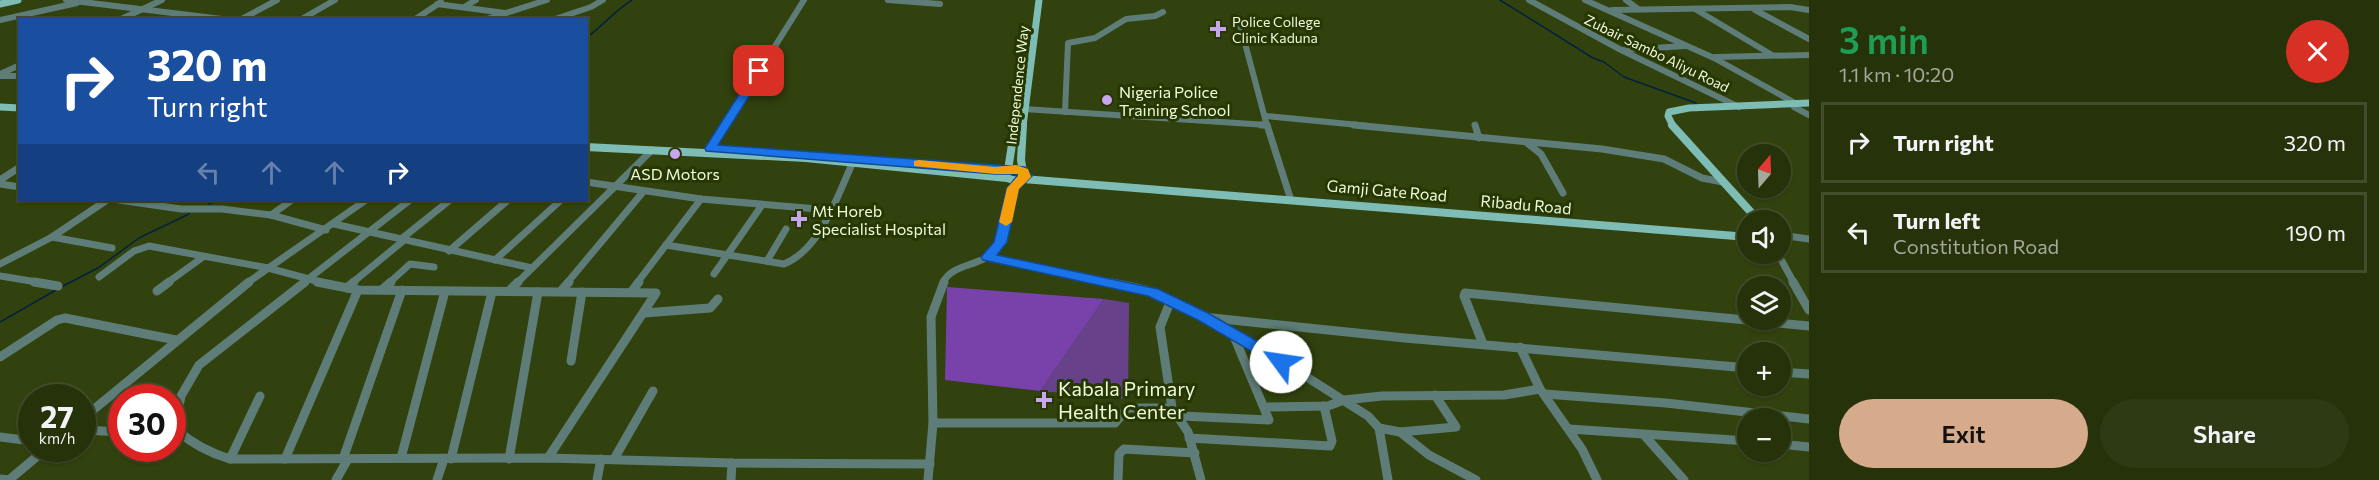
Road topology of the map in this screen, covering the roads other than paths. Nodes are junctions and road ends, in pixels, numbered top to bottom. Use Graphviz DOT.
graph roads {
  1 [pos="9,0"];
  2 [pos="18,0"];
  3 [pos="66,0"];
  4 [pos="162,0"];
  5 [pos="274,0"];
  6 [pos="335,0"];
  7 [pos="444,0"];
  8 [pos="476,0"];
  9 [pos="547,0"];
  10 [pos="603,0"];
  11 [pos="804,0"];
  12 [pos="888,0"];
  13 [pos="1033,0"];
  14 [pos="1039,0"];
  15 [pos="1528,0"];
  16 [pos="1585,0"];
  17 [pos="1626,0"];
  18 [pos="0,3"];
  19 [pos="82,3"];
  20 [pos="437,4"];
  21 [pos="940,4"];
  22 [pos="464,7"];
  23 [pos="141,9"];
  24 [pos="1638,9"];
  25 [pos="1694,9"];
  26 [pos="1754,9"];
  27 [pos="1610,10"];
  28 [pos="1809,10"];
  29 [pos="1163,12"];
  30 [pos="505,14"];
  31 [pos="11,17"];
  32 [pos="1238,17"];
  33 [pos="18,18"];
  34 [pos="123,18"];
  35 [pos="214,18"];
  36 [pos="243,18"];
  37 [pos="304,18"];
  38 [pos="417,18"];
  39 [pos="491,18"];
  40 [pos="558,18"];
  41 [pos="0,20"];
  42 [pos="1809,39"];
  43 [pos="1687,46"];
  44 [pos="1621,50"];
  45 [pos="1809,55"];
  46 [pos="1773,56"];
  47 [pos="1714,57"];
  48 [pos="18,66"];
  49 [pos="0,75"];
  50 [pos="18,76"];
  51 [pos="1809,104"];
  52 [pos="1794,105"];
  53 [pos="1740,107"];
  54 [pos="0,109"];
  55 [pos="1024,109"];
  56 [pos="18,110"];
  57 [pos="1065,112"];
  58 [pos="1809,115"];
  59 [pos="1266,116"];
  60 [pos="1475,124"];
  61 [pos="1267,125"];
  62 [pos="1479,138"];
  63 [pos="1526,142"];
  64 [pos="588,145"];
  65 [pos="588,145"];
  66 [pos="711,148"];
  67 [pos="652,150"];
  68 [pos="1540,154"];
  69 [pos="1549,154"];
  70 [pos="852,162"];
  71 [pos="18,168"];
  72 [pos="1023,176"];
  73 [pos="1009,177"];
  74 [pos="0,182"];
  75 [pos="588,182"];
  76 [pos="1723,182"];
  77 [pos="18,186"];
  78 [pos="612,187"];
  79 [pos="644,192"];
  80 [pos="1563,193"];
  81 [pos="1290,197"];
  82 [pos="701,199"];
  83 [pos="106,201"];
  84 [pos="126,201"];
  85 [pos="291,201"];
  86 [pos="365,201"];
  87 [pos="409,201"];
  88 [pos="449,201"];
  89 [pos="507,201"];
  90 [pos="560,201"];
  91 [pos="1351,203"];
  92 [pos="762,205"];
  93 [pos="830,210"];
  94 [pos="1749,210"];
  95 [pos="1756,210"];
  96 [pos="271,215"];
  97 [pos="334,224"];
  98 [pos="786,229"];
  99 [pos="326,230"];
  100 [pos="368,232"];
  101 [pos="1737,234"];
  102 [pos="52,237"];
  103 [pos="1791,237"];
  104 [pos="1809,239"];
  105 [pos="401,240"];
  106 [pos="666,245"];
  107 [pos="112,248"];
  108 [pos="449,251"];
  109 [pos="728,255"];
  110 [pos="203,257"];
  111 [pos="988,257"];
  112 [pos="495,260"];
  113 [pos="767,261"];
  114 [pos="0,264"];
  115 [pos="1784,264"];
  116 [pos="434,267"];
  117 [pos="268,268"];
  118 [pos="532,268"];
  119 [pos="714,274"];
  120 [pos="0,276"];
  121 [pos="99,277"];
  122 [pos="307,280"];
  123 [pos="58,286"];
  124 [pos="347,288"];
  125 [pos="383,289"];
  126 [pos="358,290"];
  127 [pos="402,290"];
  128 [pos="157,291"];
  129 [pos="445,291"];
  130 [pos="509,291"];
  131 [pos="561,291"];
  132 [pos="492,292"];
  133 [pos="538,292"];
  134 [pos="582,292"];
  135 [pos="631,292"];
  136 [pos="718,299"];
  137 [pos="1171,300"];
  138 [pos="1809,310"];
  139 [pos="644,313"];
  140 [pos="1203,317"];
  141 [pos="1809,326"];
  142 [pos="1233,333"];
  143 [pos="176,340"];
  144 [pos="1483,344"];
  145 [pos="1520,347"];
  146 [pos="0,357"];
  147 [pos="571,361"];
  148 [pos="1737,367"];
  149 [pos="1791,373"];
  150 [pos="1809,374"];
  151 [pos="186,385"];
  152 [pos="653,391"];
  153 [pos="1543,392"];
  154 [pos="1435,395"];
  155 [pos="260,396"];
  156 [pos="1344,400"];
  157 [pos="1324,406"];
  158 [pos="96,407"];
  159 [pos="1265,407"];
  160 [pos="1172,408"];
  161 [pos="1181,417"];
  162 [pos="1809,419"];
  163 [pos="933,423"];
  164 [pos="1379,428"];
  165 [pos="1569,429"];
  166 [pos="1400,432"];
  167 [pos="1644,435"];
  168 [pos="0,437"];
  169 [pos="1189,438"];
  170 [pos="18,439"];
  171 [pos="186,439"];
  172 [pos="1737,440"];
  173 [pos="1791,445"];
  174 [pos="1809,447"];
  175 [pos="1195,453"];
  176 [pos="401,458"];
  177 [pos="548,458"];
  178 [pos="230,459"];
  179 [pos="285,459"];
  180 [pos="346,459"];
  181 [pos="448,459"];
  182 [pos="509,459"];
  183 [pos="601,459"];
  184 [pos="614,459"];
  185 [pos="30,462"];
  186 [pos="732,463"];
  187 [pos="930,464"];
  188 [pos="0,479"];
  189 [pos="9,480"];
  190 [pos="336,480"];
  191 [pos="437,480"];
  192 [pos="597,480"];
  193 [pos="730,480"];
  194 [pos="928,480"];
  195 [pos="1118,480"];
  196 [pos="1202,480"];
  197 [pos="1388,480"];
  198 [pos="1476,480"];
  199 [pos="1597,480"];
  200 [pos="1684,480"];
  1 -- 18 [label="main road"];
  2 -- 18 [label="main road"];
  3 -- 19 [label="street"];
  4 -- 23 [label="street"];
  5 -- 36 [label="street"];
  6 -- 37 [label="street"];
  7 -- 20 [label="street"];
  8 -- 22 [label="street"];
  9 -- 30 [label="street"];
  10 -- 40 [label="street"];
  11 -- 66 [label="street"];
  12 -- 21 [label="street"];
  13 -- 73 [label="main road, Independence Way"];
  14 -- 55 [label="main road, Independence Way"];
  15 -- 44 [label="street, Zubair Sambo Aliyu Road"];
  16 -- 27 [label="street"];
  17 -- 24 [label="street"];
  19 -- 23 [label="street"];
  19 -- 31 [label="street"];
  20 -- 22 [label="street"];
  20 -- 38 [label="street"];
  22 -- 30 [label="street"];
  23 -- 34 [label="street"];
  23 -- 35 [label="street"];
  24 -- 25 [label="street"];
  24 -- 27 [label="street"];
  25 -- 26 [label="street"];
  25 -- 46 [label="street"];
  26 -- 28 [label="street"];
  26 -- 42 [label="street"];
  27 -- 43 [label="street"];
  29 -- 57 [label="street"];
  30 -- 39 [label="street"];
  31 -- 33 [label="street"];
  31 -- 41 [label="street"];
  32 -- 59 [label="street"];
  43 -- 44 [label="street"];
  43 -- 47 [label="street"];
  44 -- 53 [label="street, Zubair Sambo Aliyu Road"];
  45 -- 46 [label="street"];
  46 -- 47 [label="street"];
  47 -- 52 [label="street"];
  48 -- 49 [label="street"];
  49 -- 50 [label="street"];
  51 -- 52 [label="main road"];
  52 -- 53 [label="main road"];
  52 -- 58 [label="street"];
  53 -- 76 [label="main road"];
  53 -- 95 [label="main road"];
  54 -- 56 [label="main road"];
  55 -- 57 [label="street"];
  55 -- 72 [label="main road, Independence Way"];
  57 -- 61 [label="street"];
  59 -- 61 [label="street"];
  59 -- 62 [label="street"];
  60 -- 62 [label="street"];
  61 -- 81 [label="street"];
  62 -- 63 [label="street"];
  63 -- 68 [label="street"];
  63 -- 76 [label="street"];
  64 -- 66 [label="main road"];
  65 -- 67 [label="main road"];
  66 -- 73 [label="main road"];
  67 -- 70 [label="main road"];
  67 -- 78 [label="street"];
  68 -- 69 [label="street"];
  68 -- 80 [label="street"];
  70 -- 73 [label="main road"];
  70 -- 93 [label="street"];
  71 -- 74 [label="street"];
  72 -- 73 [label="main road"];
  72 -- 73 [label="street"];
  72 -- 81 [label="main road, Gamji Gate Road"];
  72 -- 91 [label="main road, Ribadu Road"];
  73 -- 111 [label="street"];
  74 -- 77 [label="street"];
  75 -- 78 [label="street"];
  76 -- 94 [label="main road"];
  78 -- 79 [label="street"];
  78 -- 118 [label="street"];
  79 -- 82 [label="street"];
  79 -- 131 [label="street"];
  81 -- 91 [label="main road, Gamji Gate Road"];
  82 -- 92 [label="street"];
  82 -- 106 [label="street"];
  83 -- 102 [label="street"];
  84 -- 96 [label="street"];
  85 -- 96 [label="street"];
  86 -- 97 [label="street"];
  87 -- 100 [label="street"];
  88 -- 105 [label="street"];
  89 -- 108 [label="street"];
  90 -- 112 [label="street"];
  91 -- 101 [label="main road, Ribadu Road"];
  92 -- 93 [label="street"];
  92 -- 109 [label="street"];
  93 -- 113 [label="street"];
  96 -- 99 [label="street"];
  97 -- 99 [label="street"];
  97 -- 100 [label="street"];
  98 -- 113 [label="street"];
  99 -- 117 [label="street"];
  100 -- 105 [label="street"];
  100 -- 122 [label="street"];
  102 -- 107 [label="street"];
  102 -- 114 [label="street"];
  103 -- 104 [label="street"];
  105 -- 108 [label="street"];
  105 -- 124 [label="street"];
  106 -- 109 [label="street"];
  106 -- 135 [label="street"];
  108 -- 112 [label="street"];
  109 -- 113 [label="street"];
  109 -- 119 [label="street"];
  110 -- 117 [label="street"];
  110 -- 121 [label="street"];
  110 -- 128 [label="street"];
  111 -- 137 [label="street"];
  111 -- 163 [label="street"];
  112 -- 118 [label="street"];
  115 -- 138 [label="street"];
  116 -- 125 [label="street"];
  117 -- 122 [label="street"];
  117 -- 143 [label="street"];
  118 -- 130 [label="street"];
  120 -- 123 [label="street"];
  122 -- 124 [label="street"];
  122 -- 151 [label="street"];
  124 -- 126 [label="street"];
  125 -- 126 [label="street"];
  125 -- 127 [label="street"];
  126 -- 179 [label="street"];
  127 -- 129 [label="street"];
  127 -- 180 [label="street"];
  129 -- 132 [label="street"];
  129 -- 176 [label="street"];
  130 -- 132 [label="street"];
  130 -- 133 [label="street"];
  131 -- 133 [label="street"];
  131 -- 134 [label="street"];
  132 -- 181 [label="street"];
  133 -- 182 [label="street"];
  134 -- 135 [label="street"];
  134 -- 147 [label="street"];
  135 -- 139 [label="street"];
  136 -- 139 [label="street"];
  137 -- 140 [label="street"];
  137 -- 160 [label="street"];
  139 -- 177 [label="street"];
  140 -- 142 [label="street"];
  140 -- 144 [label="street"];
  141 -- 144 [label="street"];
  142 -- 156 [label="street"];
  142 -- 159 [label="street"];
  143 -- 146 [label="street"];
  143 -- 158 [label="street"];
  144 -- 145 [label="street"];
  145 -- 148 [label="street"];
  145 -- 153 [label="street"];
  149 -- 150 [label="street"];
  152 -- 184 [label="street"];
  153 -- 154 [label="street"];
  153 -- 162 [label="street"];
  153 -- 165 [label="street"];
  154 -- 156 [label="street"];
  154 -- 166 [label="street"];
  155 -- 178 [label="street"];
  156 -- 157 [label="street"];
  156 -- 164 [label="street"];
  157 -- 159 [label="street"];
  157 -- 169 [label="street"];
  159 -- 161 [label="street"];
  160 -- 161 [label="street"];
  160 -- 163 [label="street"];
  161 -- 169 [label="street"];
  163 -- 187 [label="street"];
  164 -- 166 [label="street"];
  164 -- 197 [label="street"];
  165 -- 167 [label="street"];
  165 -- 199 [label="street"];
  166 -- 198 [label="street"];
  167 -- 172 [label="street"];
  167 -- 200 [label="street"];
  168 -- 170 [label="street"];
  169 -- 175 [label="street"];
  171 -- 178 [label="street"];
  173 -- 174 [label="street"];
  175 -- 195 [label="street"];
  175 -- 196 [label="street"];
  176 -- 180 [label="street"];
  176 -- 181 [label="street"];
  177 -- 182 [label="street"];
  177 -- 183 [label="street"];
  178 -- 179 [label="street"];
  179 -- 180 [label="street"];
  180 -- 190 [label="street"];
  181 -- 182 [label="street"];
  181 -- 191 [label="street"];
  183 -- 184 [label="street"];
  183 -- 192 [label="street"];
  184 -- 186 [label="street"];
  185 -- 189 [label="street"];
  186 -- 187 [label="street"];
  186 -- 193 [label="street"];
  187 -- 194 [label="street"];
  188 -- 189 [label="street"];
}
